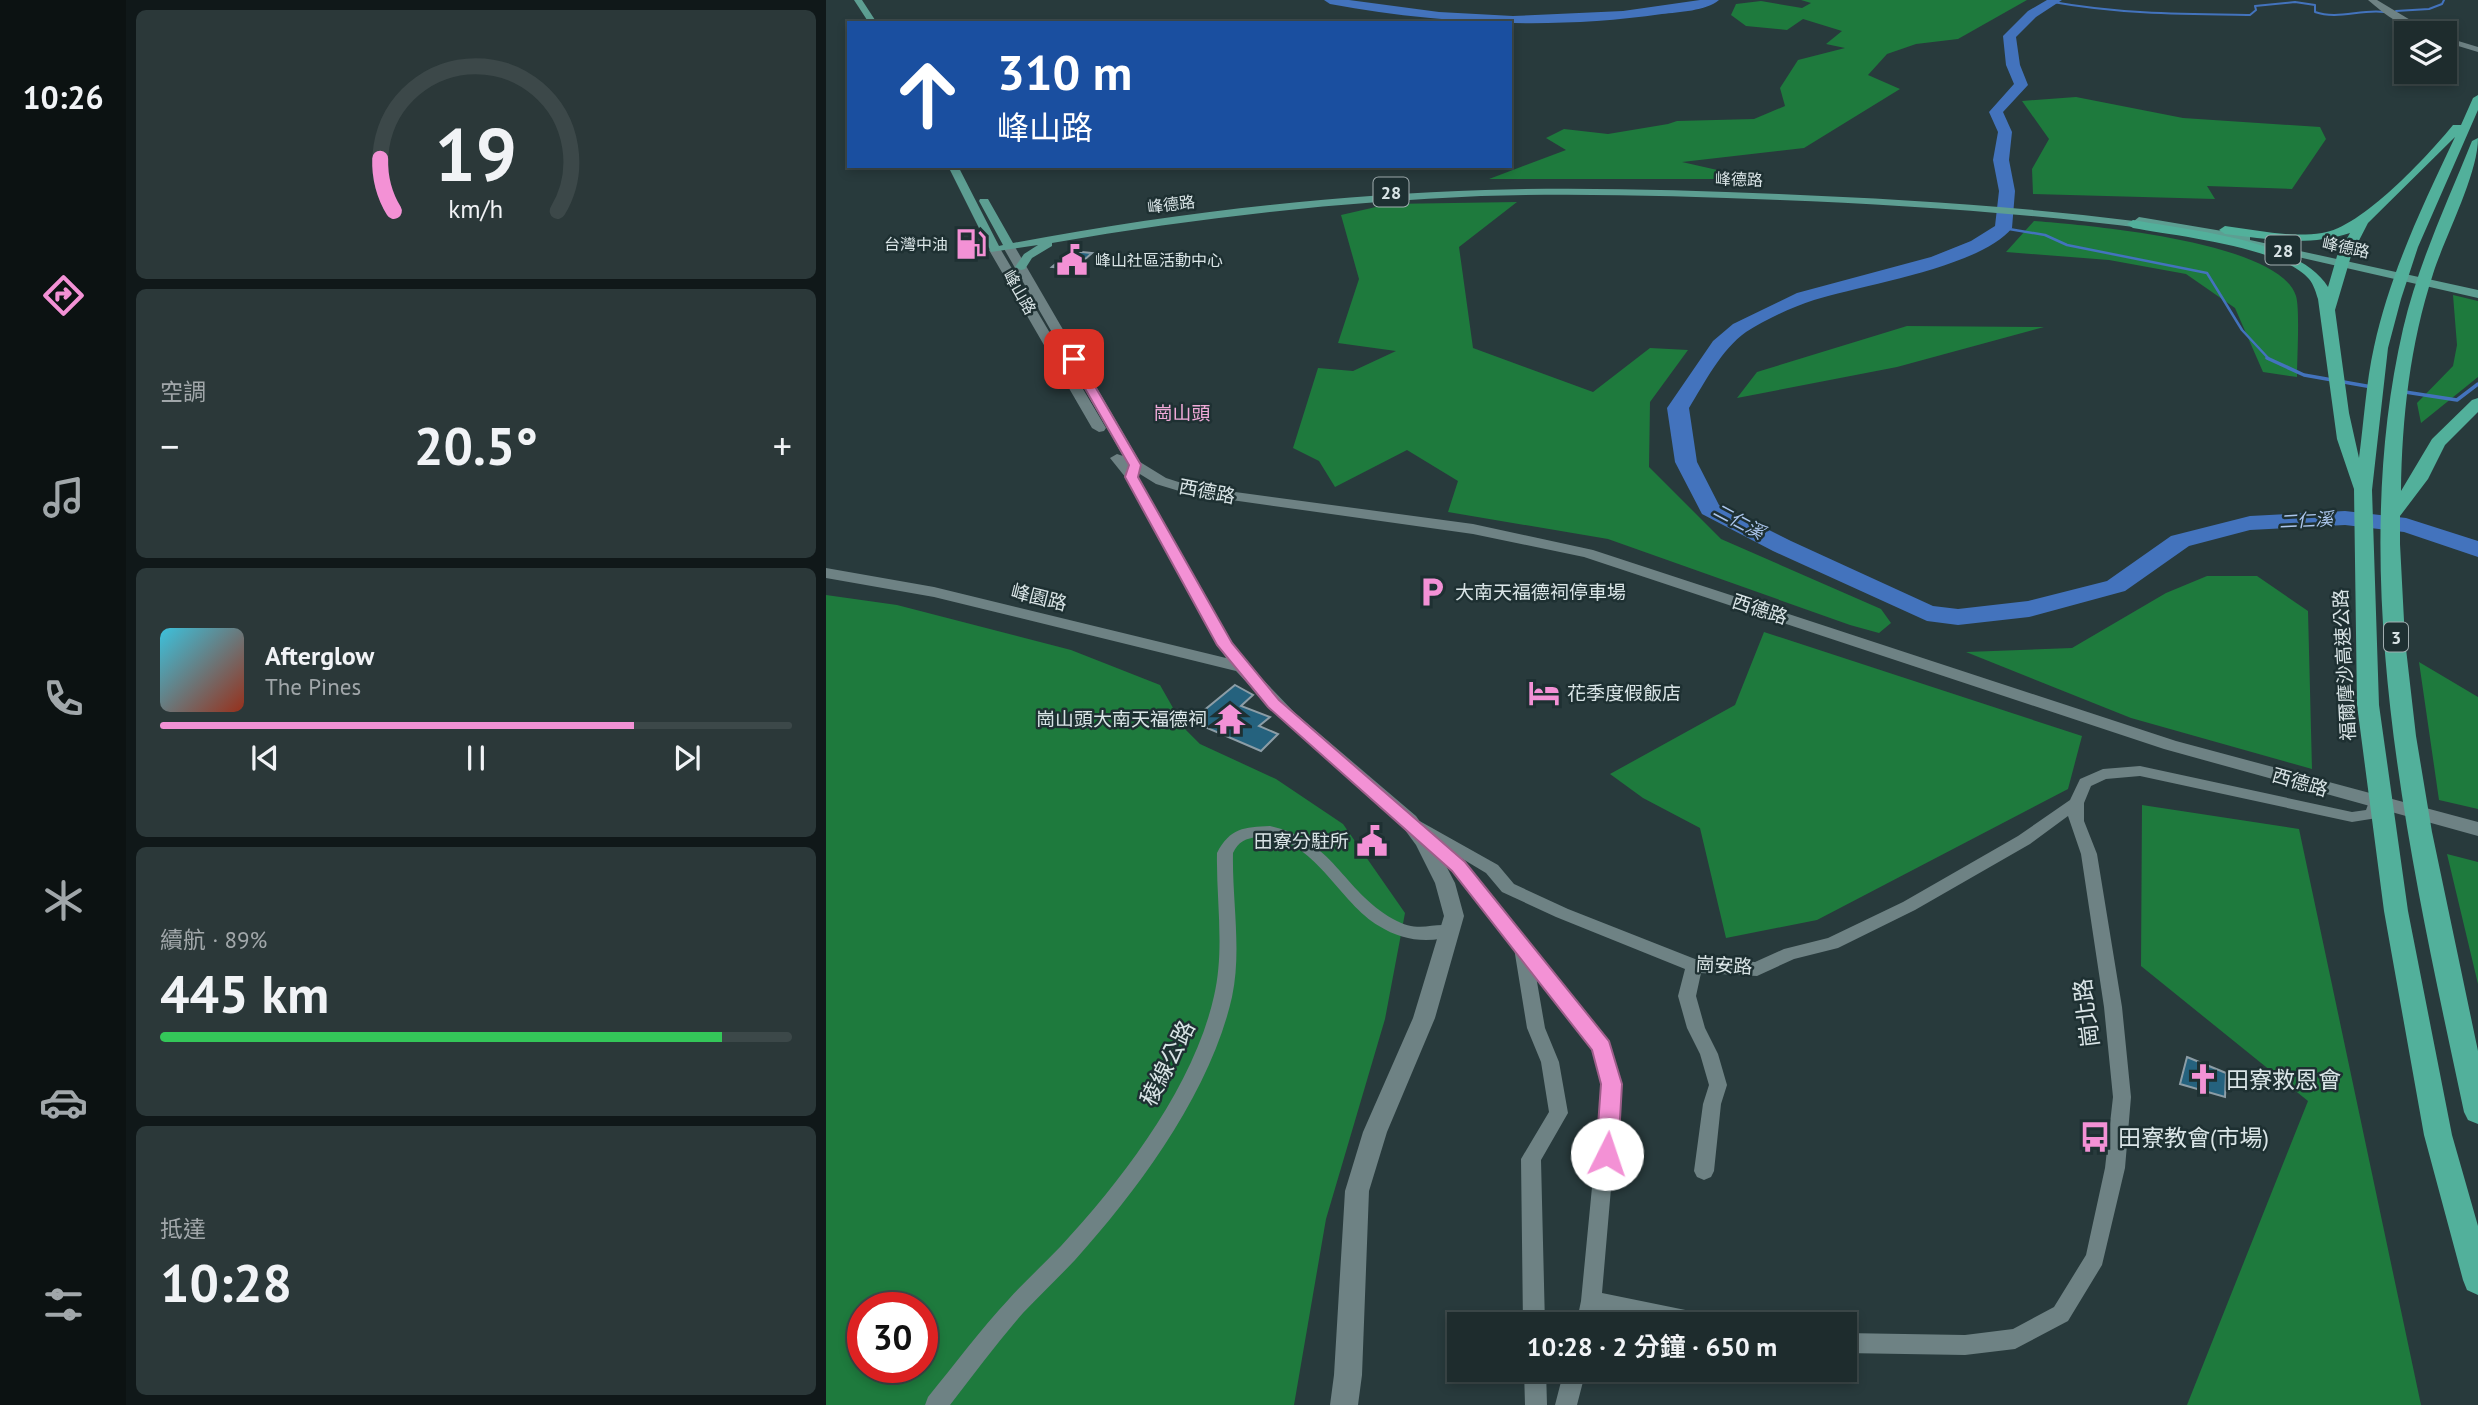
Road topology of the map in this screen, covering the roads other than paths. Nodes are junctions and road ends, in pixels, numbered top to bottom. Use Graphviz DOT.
graph roads {
  1 [pos="858,0"];
  2 [pos="867,0"];
  3 [pos="2372,0"];
  4 [pos="872,21"];
  5 [pos="880,21"];
  6 [pos="2404,21"];
  7 [pos="2457,43"];
  8 [pos="2478,50"];
  9 [pos="2478,98"];
  10 [pos="2469,116"];
  11 [pos="2478,141"];
  12 [pos="954,168"];
  13 [pos="965,168"];
  14 [pos="2364,220"];
  15 [pos="2128,221"];
  16 [pos="999,229"];
  17 [pos="1066,235"];
  18 [pos="1001,246"];
  19 [pos="2343,259"];
  20 [pos="1021,267"];
  21 [pos="2443,281"];
  22 [pos="2478,287"];
  23 [pos="2478,293"];
  24 [pos="2328,310"];
  25 [pos="2478,403"];
  26 [pos="1133,471"];
  27 [pos="2363,490"];
  28 [pos="2389,519"];
  29 [pos="826,573"];
  30 [pos="1241,667"];
  31 [pos="2076,803"];
  32 [pos="2374,809"];
  33 [pos="1409,821"];
  34 [pos="2475,834"];
  35 [pos="1450,931"];
  36 [pos="1522,944"];
  37 [pos="1694,966"];
  38 [pos="2478,1112"];
  39 [pos="1704,1171"];
  40 [pos="2478,1280"];
  41 [pos="1591,1301"];
  42 [pos="1534,1312"];
  43 [pos="1589,1312"];
  44 [pos="1646,1312"];
  45 [pos="1857,1343"];
  46 [pos="1535,1382"];
  47 [pos="1572,1382"];
  48 [pos="936,1405"];
  49 [pos="1344,1405"];
  50 [pos="1536,1405"];
  51 [pos="1566,1405"];
  1 -- 4 [label="main road"];
  2 -- 5 [label="main road"];
  3 -- 6 [label="street"];
  7 -- 8 [label="street"];
  9 -- 10 [label="highway, 福爾摩沙高速公路 / 3"];
  10 -- 14 [label="highway"];
  10 -- 27 [label="highway, 福爾摩沙高速公路 / 3"];
  11 -- 28 [label="highway, 3"];
  12 -- 18 [label="main road, 峰山路"];
  13 -- 16 [label="main road, 峰山路"];
  14 -- 15 [label="highway"];
  14 -- 19 [label="highway"];
  15 -- 17 [label="main road, 峰德路 / 28"];
  15 -- 19 [label="main road, 峰德路 / 28"];
  15 -- 24 [label="highway"];
  16 -- 17 [label="main road"];
  16 -- 18 [label="main road, 峰山路"];
  17 -- 18 [label="main road, 峰德路 / 28"];
  17 -- 20 [label="main road"];
  18 -- 20 [label="street, 峰山路"];
  18 -- 26 [label="street, 峰山路"];
  19 -- 21 [label="main road, 峰德路 / 28"];
  19 -- 24 [label="highway"];
  20 -- 26 [label="street, 峰山路"];
  21 -- 22 [label="main road, 峰德路 / 28"];
  21 -- 23 [label="main road, 峰德路 / 28"];
  24 -- 27 [label="highway"];
  25 -- 28 [label="highway"];
  26 -- 30 [label="street, 峰山路"];
  26 -- 32 [label="street, 西德路"];
  27 -- 40 [label="highway, 福爾摩沙高速公路 / 3"];
  28 -- 38 [label="highway, 3"];
  29 -- 30 [label="street, 峰園路"];
  30 -- 33 [label="street, 崗安路"];
  31 -- 32 [label="street"];
  31 -- 37 [label="street, 崗安路"];
  31 -- 45 [label="street, 崗北路"];
  32 -- 34 [label="street, 西德路"];
  33 -- 35 [label="street, 崗安路"];
  33 -- 36 [label="street, 崗安路"];
  33 -- 37 [label="street, 崗安路"];
  35 -- 48 [label="street, 稜線公路"];
  35 -- 49 [label="street, 崗安路"];
  36 -- 41 [label="street, 崗安路"];
  36 -- 42 [label="street"];
  37 -- 39 [label="street"];
  41 -- 43 [label="street, 崗安路"];
  41 -- 44 [label="street"];
  46 -- 50 [label="street"];
  47 -- 51 [label="street"];
}
